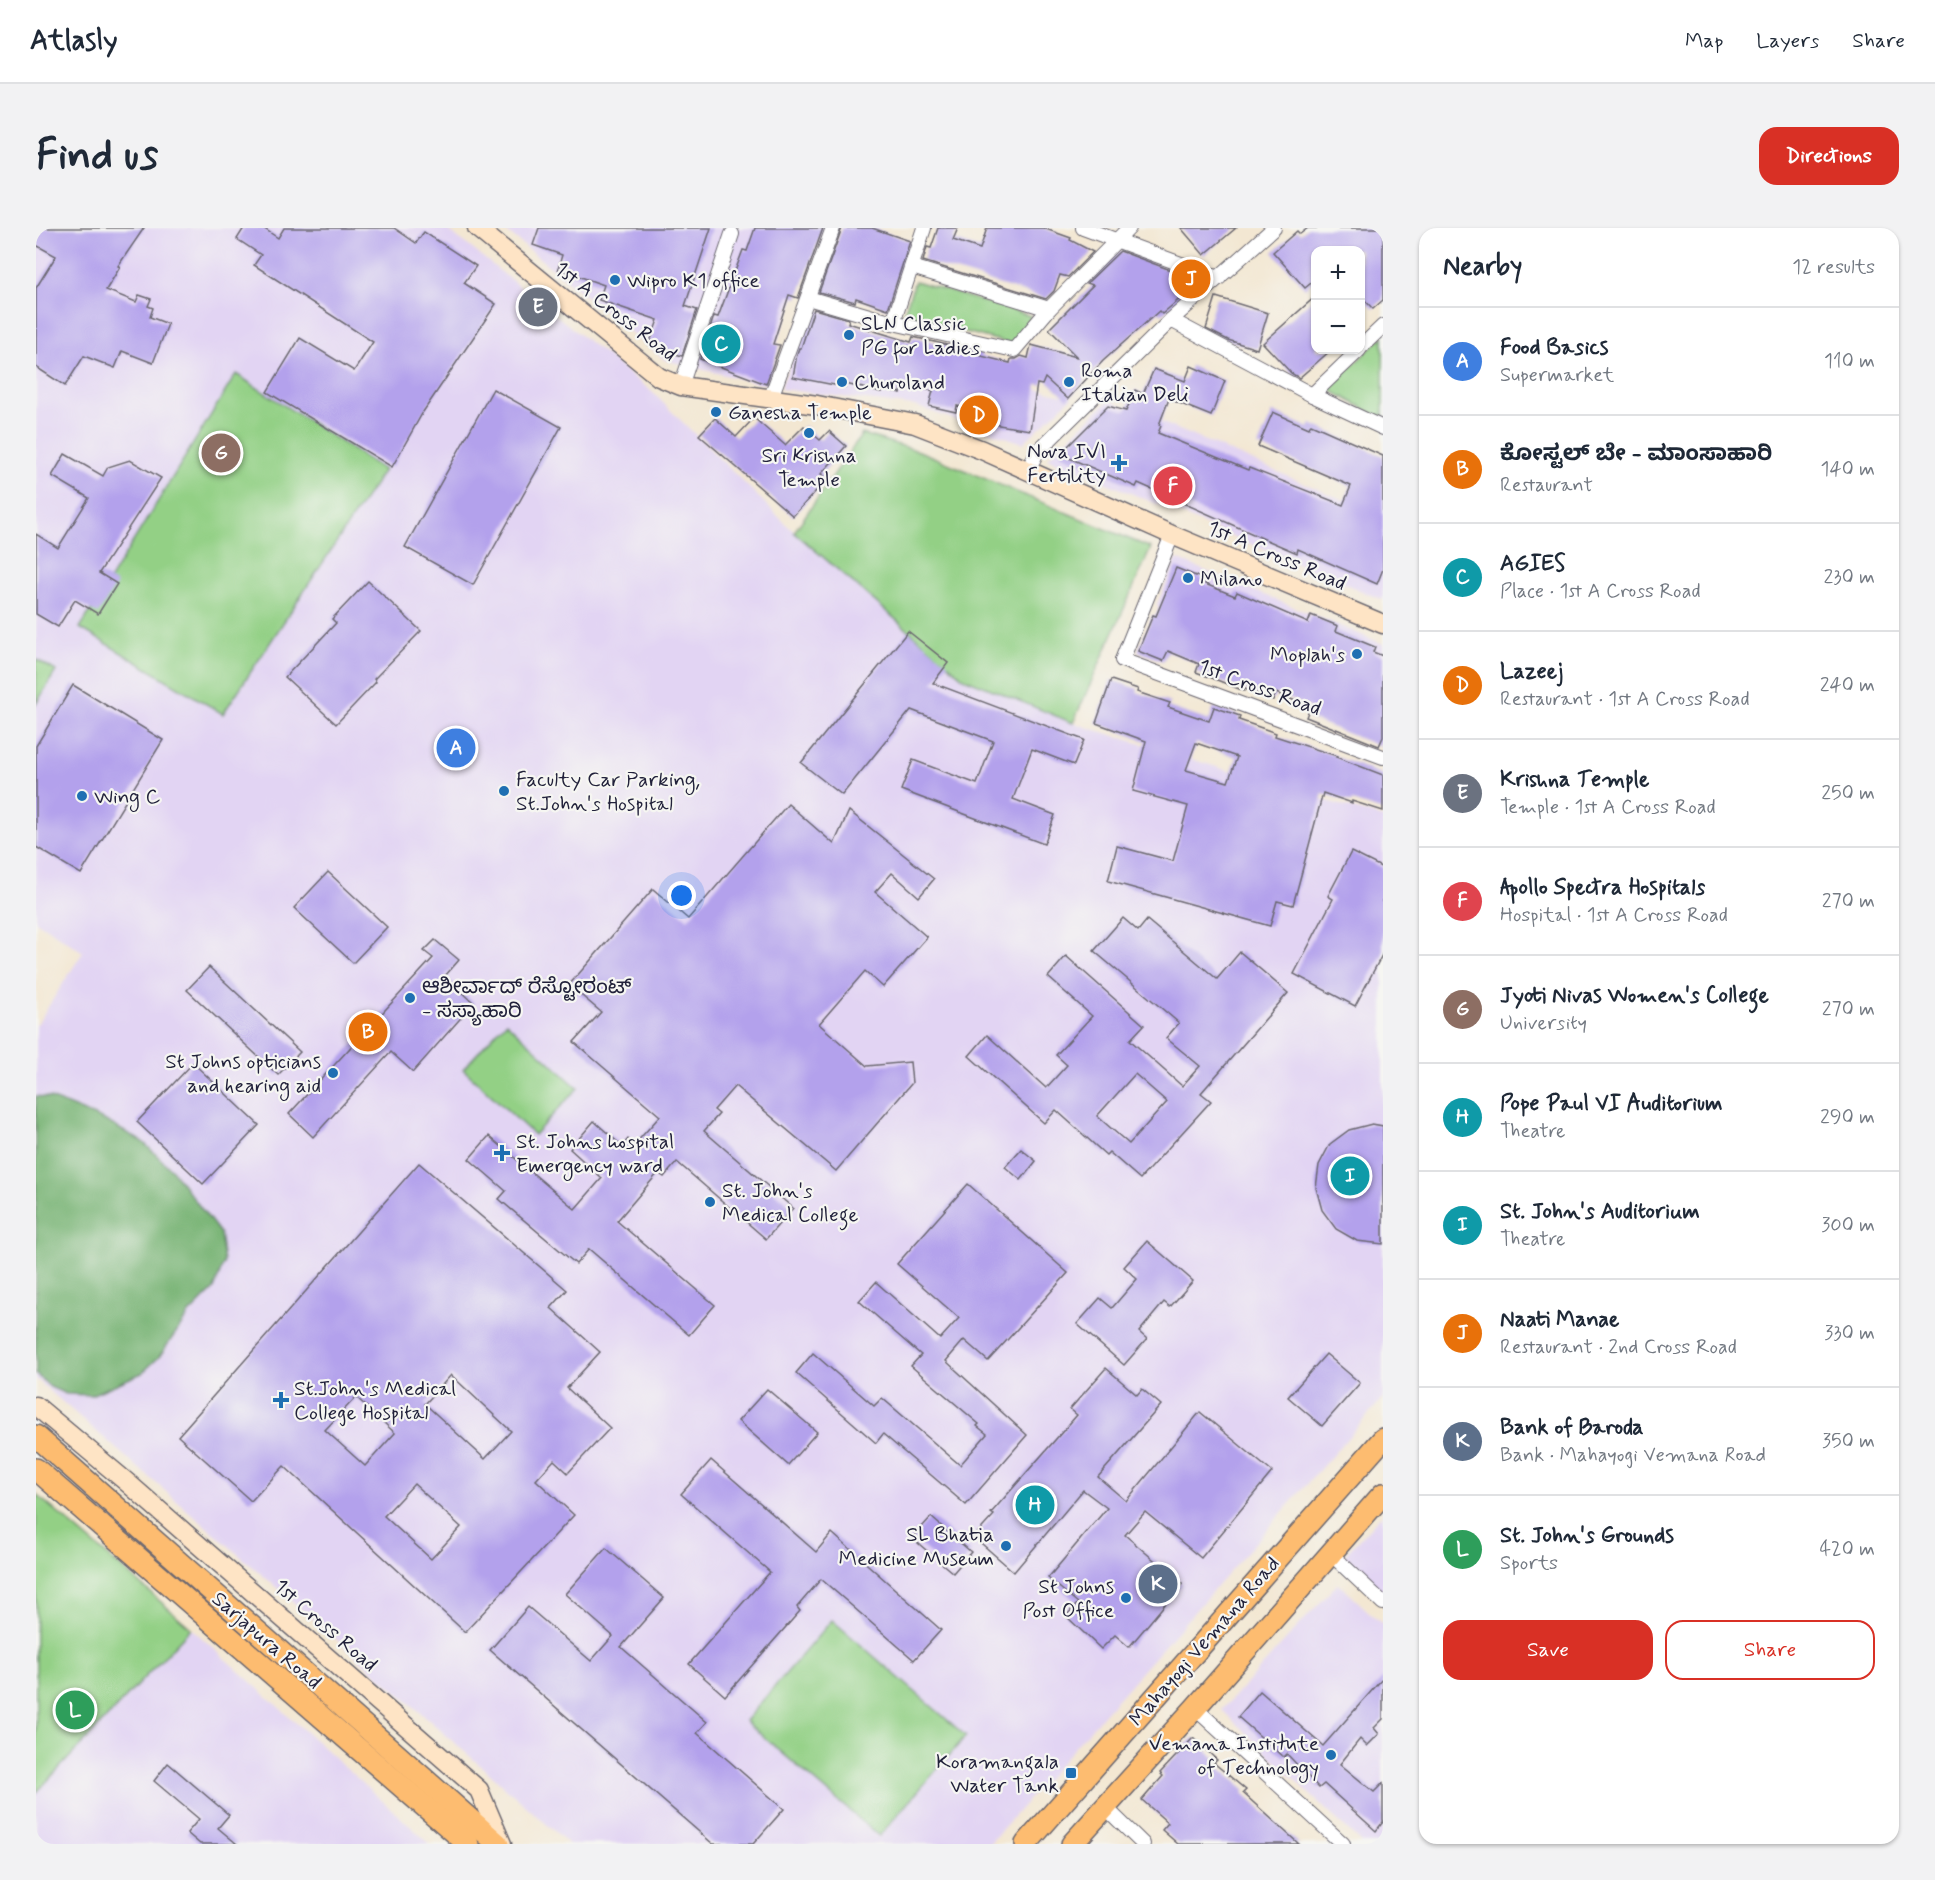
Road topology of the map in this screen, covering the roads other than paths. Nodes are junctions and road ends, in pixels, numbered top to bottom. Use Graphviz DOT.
graph roads {
  1 [pos="477,228"];
  2 [pos="833,228"];
  3 [pos="924,228"];
  4 [pos="1083,228"];
  5 [pos="1129,228"];
  6 [pos="1274,228"];
  7 [pos="732,234"];
  8 [pos="1117,240"];
  9 [pos="912,267"];
  10 [pos="1219,278"];
  11 [pos="808,298"];
  12 [pos="1049,309"];
  13 [pos="1172,320"];
  14 [pos="893,323"];
  15 [pos="1383,326"];
  16 [pos="1365,344"];
  17 [pos="1355,354"];
  18 [pos="681,386"];
  19 [pos="1312,395"];
  20 [pos="770,400"];
  21 [pos="1383,428"];
  22 [pos="1028,470"];
  23 [pos="1172,536"];
  24 [pos="1383,624"];
  25 [pos="1383,757"];
  26 [pos="36,1406"];
  27 [pos="36,1436"];
  28 [pos="1383,1438"];
  29 [pos="36,1469"];
  30 [pos="1383,1494"];
  31 [pos="1331,1554"];
  32 [pos="1383,1603"];
  33 [pos="1196,1708"];
  34 [pos="1105,1807"];
  35 [pos="468,1844"];
  36 [pos="500,1844"];
  37 [pos="1026,1844"];
  38 [pos="1072,1844"];
  39 [pos="1143,1844"];
  40 [pos="1343,1844"];
  1 -- 18 [label="street, 1st A Cross Road"];
  2 -- 11 [label="street"];
  3 -- 9 [label="street"];
  4 -- 8 [label="street"];
  5 -- 8 [label="street"];
  6 -- 10 [label="street"];
  7 -- 18 [label="street"];
  8 -- 10 [label="street"];
  8 -- 12 [label="street"];
  9 -- 12 [label="street"];
  9 -- 14 [label="street"];
  10 -- 13 [label="street"];
  11 -- 14 [label="street"];
  11 -- 20 [label="street"];
  12 -- 14 [label="street"];
  13 -- 19 [label="street"];
  13 -- 22 [label="street"];
  15 -- 16 [label="street"];
  17 -- 19 [label="street"];
  18 -- 20 [label="street, 1st A Cross Road"];
  19 -- 21 [label="street"];
  20 -- 22 [label="street, 1st A Cross Road"];
  22 -- 23 [label="street, 1st A Cross Road"];
  23 -- 24 [label="street, 1st A Cross Road"];
  23 -- 25 [label="street, 1st Cross Road"];
  26 -- 36 [label="street, 1st Cross Road"];
  27 -- 36 [label="main road, Sarjapura Road"];
  28 -- 37 [label="main road, Mahayogi Vemana Road"];
  29 -- 35 [label="main road, Sarjapura Road"];
  30 -- 31 [label="main road, Mahayogi Vemana Road"];
  31 -- 32 [label="street"];
  31 -- 33 [label="main road, Mahayogi Vemana Road"];
  33 -- 34 [label="main road, Mahayogi Vemana Road"];
  33 -- 40 [label="street"];
  34 -- 38 [label="main road, Mahayogi Vemana Road"];
  34 -- 39 [label="street"];
}
